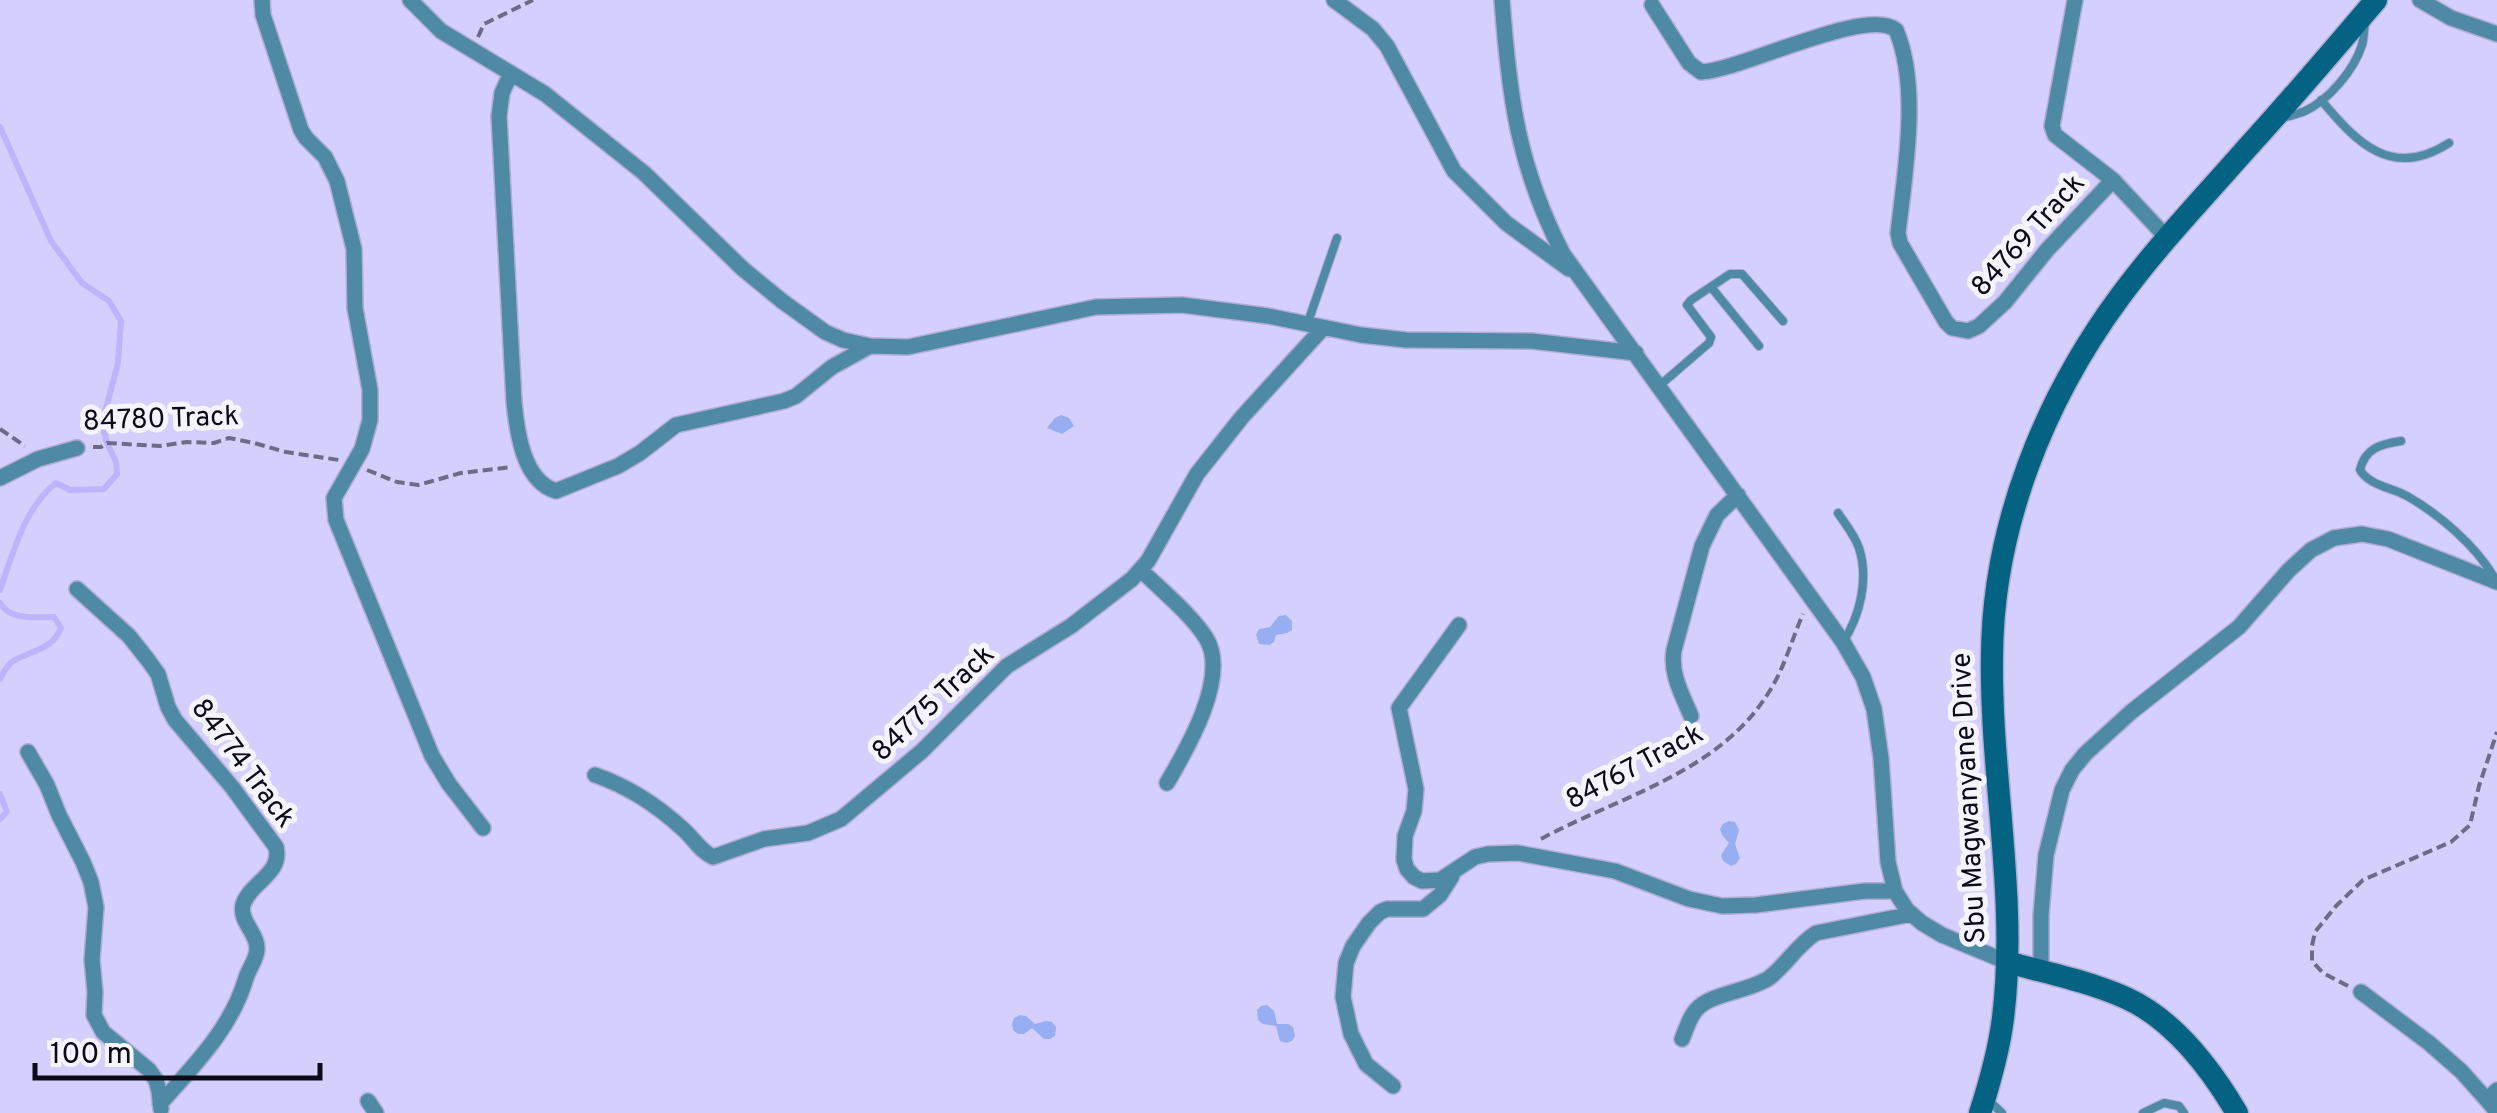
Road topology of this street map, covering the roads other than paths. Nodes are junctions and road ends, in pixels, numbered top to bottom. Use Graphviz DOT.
graph roads {
  1 [pos="262,0"];
  2 [pos="410,0"];
  3 [pos="1334,0"];
  4 [pos="1502,0"];
  5 [pos="2075,0"];
  6 [pos="2420,0"];
  7 [pos="1652,5"];
  8 [pos="2371,6"];
  9 [pos="2497,34"];
  10 [pos="511,73"];
  11 [pos="2321,100"];
  12 [pos="2272,120"];
  13 [pos="2449,143"];
  14 [pos="2114,180"];
  15 [pos="1337,238"];
  16 [pos="2167,238"];
  17 [pos="1576,274"];
  18 [pos="1711,287"];
  19 [pos="1782,321"];
  20 [pos="1315,327"];
  21 [pos="870,346"];
  22 [pos="1759,346"];
  23 [pos="1636,353"];
  24 [pos="1658,386"];
  25 [pos="2401,441"];
  26 [pos="77,448"];
  27 [pos="0,478"];
  28 [pos="1738,495"];
  29 [pos="1838,514"];
  30 [pos="1141,570"];
  31 [pos="2496,581"];
  32 [pos="77,589"];
  33 [pos="1459,625"];
  34 [pos="1843,642"];
  35 [pos="1691,716"];
  36 [pos="28,752"];
  37 [pos="595,776"];
  38 [pos="1167,783"];
  39 [pos="482,828"];
  40 [pos="1458,866"];
  41 [pos="1895,891"];
  42 [pos="1912,914"];
  43 [pos="2007,962"];
  44 [pos="2041,972"];
  45 [pos="2362,992"];
  46 [pos="1682,1039"];
  47 [pos="1393,1086"];
  48 [pos="2494,1101"];
  49 [pos="1989,1108"];
  50 [pos="161,1109"];
  51 [pos="2143,1113"];
  52 [pos="2184,1113"];
  53 [pos="2237,1113"];
  1 -- 39 [label="street"];
  2 -- 10 [label="street"];
  3 -- 17 [label="street"];
  4 -- 17 [label="street"];
  5 -- 14 [label="street"];
  6 -- 9 [label="street"];
  7 -- 14 [label="street, 84769 Track"];
  8 -- 11 [label="lane"];
  8 -- 12 [label="main road, Sbu Magwanyane Drive"];
  10 -- 21 [label="street"];
  10 -- 21 [label="street"];
  11 -- 12 [label="lane"];
  11 -- 13 [label="lane"];
  12 -- 16 [label="main road, Sbu Magwanyane Drive"];
  14 -- 16 [label="street, 84769 Track"];
  15 -- 20 [label="lane"];
  16 -- 43 [label="main road, Sbu Magwanyane Drive"];
  17 -- 23 [label="street"];
  18 -- 19 [label="lane"];
  18 -- 22 [label="lane"];
  18 -- 24 [label="lane"];
  20 -- 21 [label="street"];
  20 -- 23 [label="street"];
  20 -- 30 [label="street, 84775 Track"];
  23 -- 24 [label="street"];
  24 -- 28 [label="street"];
  25 -- 31 [label="lane"];
  26 -- 27 [label="street"];
  28 -- 34 [label="street"];
  28 -- 35 [label="street"];
  29 -- 34 [label="lane"];
  30 -- 37 [label="street, 84775 Track"];
  30 -- 38 [label="street"];
  31 -- 44 [label="street"];
  32 -- 50 [label="street, 84774 Track"];
  33 -- 40 [label="street"];
  34 -- 41 [label="street"];
  36 -- 50 [label="street, 84774 Track"];
  40 -- 41 [label="street"];
  40 -- 47 [label="street"];
  41 -- 42 [label="street"];
  42 -- 43 [label="street"];
  42 -- 46 [label="street"];
  43 -- 44 [label="main road"];
  43 -- 49 [label="main road, Sbu Magwanyane Drive"];
  44 -- 53 [label="main road"];
  45 -- 48 [label="street"];
  51 -- 52 [label="lane"];
}
